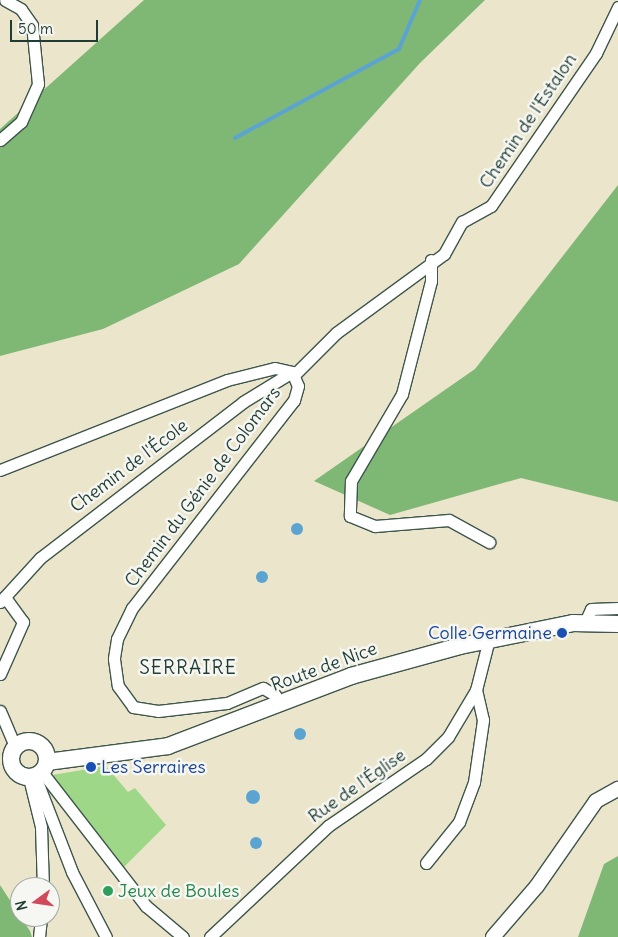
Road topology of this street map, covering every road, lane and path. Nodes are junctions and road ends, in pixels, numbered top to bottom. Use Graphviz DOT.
graph roads {
  1 [pos="5,0"];
  2 [pos="618,7"];
  3 [pos="0,140"];
  4 [pos="431,260"];
  5 [pos="293,373"];
  6 [pos="0,470"];
  7 [pos="489,542"];
  8 [pos="3,600"];
  9 [pos="618,608"];
  10 [pos="584,622"];
  11 [pos="618,624"];
  12 [pos="489,639"];
  13 [pos="0,674"];
  14 [pos="476,690"];
  15 [pos="278,705"];
  16 [pos="0,711"];
  17 [pos="9,758"];
  18 [pos="38,772"];
  19 [pos="618,789"];
  20 [pos="426,864"];
  21 [pos="43,877"];
  22 [pos="106,937"];
  23 [pos="183,937"];
  24 [pos="210,937"];
  25 [pos="493,937"];
  1 -- 3 [label="street"];
  2 -- 4 [label="street, Chemin de l'Estalon"];
  4 -- 5 [label="street, Chemin de l'Estalon"];
  4 -- 7 [label="street"];
  5 -- 6 [label="street, Chemin du Génie de Colomars"];
  5 -- 8 [label="street, Chemin de l'École"];
  5 -- 15 [label="street, Chemin du Génie de Colomars"];
  8 -- 13 [label="street"];
  9 -- 10 [label="street"];
  10 -- 11 [label="main road, Route de Nice"];
  10 -- 12 [label="main road, Route de Nice"];
  12 -- 14 [label="street, Rue de l'Église"];
  12 -- 15 [label="main road, Route de Nice"];
  14 -- 20 [label="street"];
  14 -- 24 [label="street, Rue de l'Église"];
  15 -- 18 [label="main road, Route de Nice"];
  16 -- 17 [label="street"];
  17 -- 18 [label="main road"];
  17 -- 18 [label="main road"];
  18 -- 21 [label="street"];
  18 -- 22 [label="street"];
  18 -- 23 [label="street"];
  19 -- 25 [label="street"];
}
